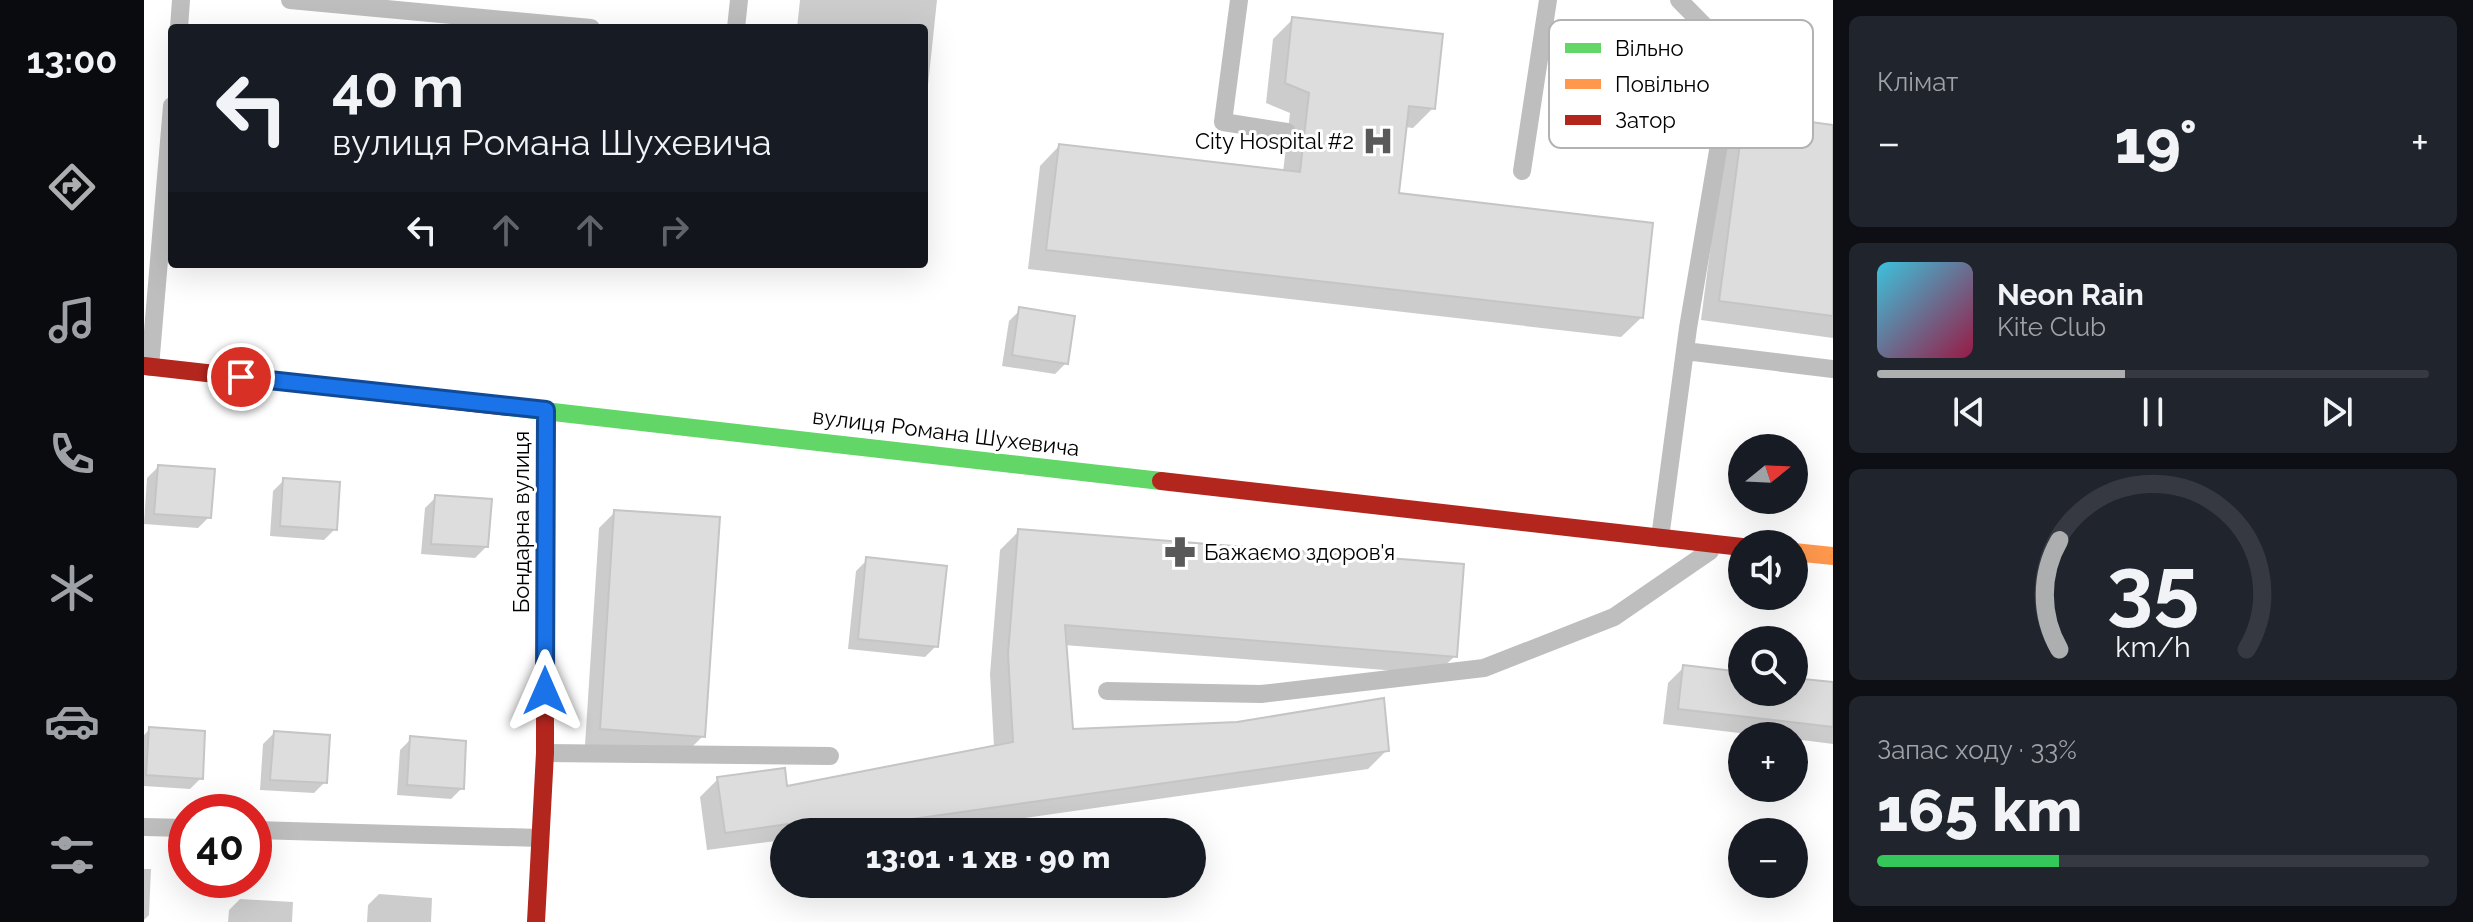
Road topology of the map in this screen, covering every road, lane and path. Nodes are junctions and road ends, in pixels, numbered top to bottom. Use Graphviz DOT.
graph roads {
  1 [pos="181,0"];
  2 [pos="290,0"];
  3 [pos="739,0"];
  4 [pos="1239,0"];
  5 [pos="1548,0"];
  6 [pos="1679,0"];
  7 [pos="1699,20"];
  8 [pos="179,24"];
  9 [pos="548,24"];
  10 [pos="736,24"];
  11 [pos="1287,132"];
  12 [pos="168,148"];
  13 [pos="1719,148"];
  14 [pos="1522,171"];
  15 [pos="1685,351"];
  16 [pos="147,366"];
  17 [pos="1833,369"];
  18 [pos="546,410"];
  19 [pos="1660,538"];
  20 [pos="1719,545"];
  21 [pos="1728,546"];
  22 [pos="1808,553"];
  23 [pos="1833,556"];
  24 [pos="1107,691"];
  25 [pos="545,753"];
  26 [pos="830,756"];
  27 [pos="144,827"];
  28 [pos="168,828"];
  29 [pos="272,831"];
  30 [pos="540,838"];
  31 [pos="536,922"];
  1 -- 8 [label="lane"];
  2 -- 9 [label="lane"];
  3 -- 10 [label="lane"];
  4 -- 11 [label="lane"];
  5 -- 14 [label="lane"];
  6 -- 7 [label="lane"];
  12 -- 16 [label="lane"];
  13 -- 15 [label="lane"];
  15 -- 17 [label="lane"];
  15 -- 19 [label="lane"];
  16 -- 18 [label="street, вулиця Романа Шухевича"];
  18 -- 19 [label="street, вулиця Романа Шухевича"];
  18 -- 25 [label="street, Бондарна вулиця"];
  19 -- 20 [label="street, вулиця Романа Шухевича"];
  20 -- 21 [label="street, вулиця Романа Шухевича"];
  20 -- 24 [label="lane"];
  22 -- 23 [label="street"];
  25 -- 26 [label="lane"];
  25 -- 30 [label="street, Бондарна вулиця"];
  27 -- 28 [label="lane"];
  29 -- 30 [label="lane"];
  30 -- 31 [label="street, Бондарна вулиця"];
}
